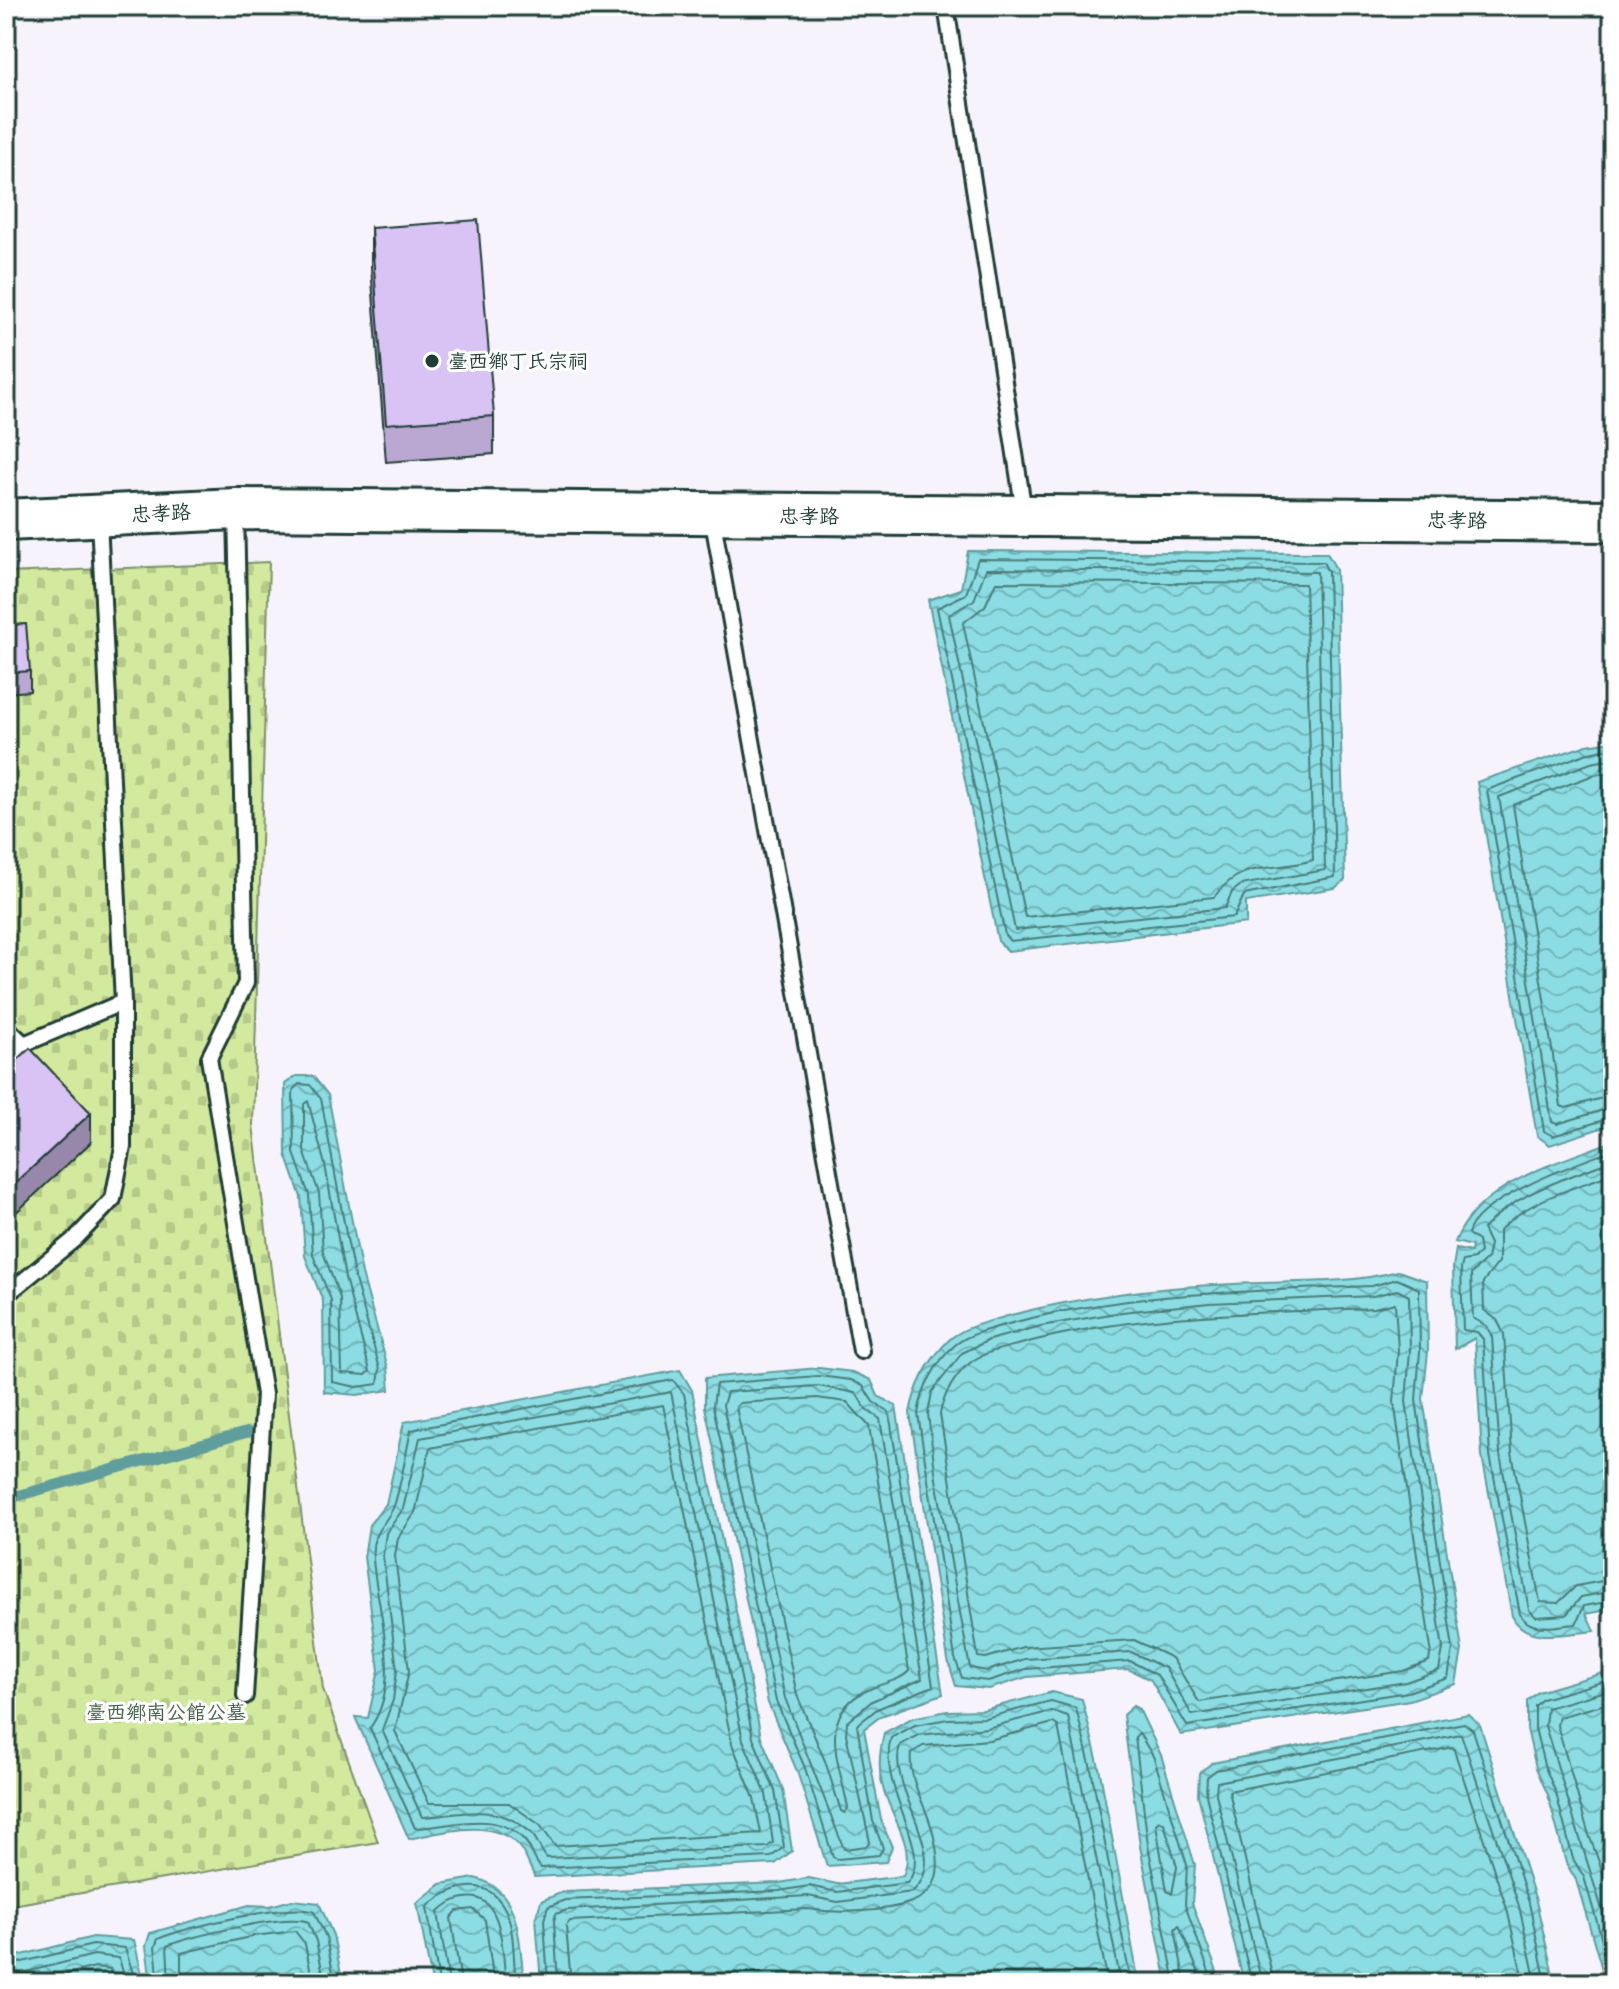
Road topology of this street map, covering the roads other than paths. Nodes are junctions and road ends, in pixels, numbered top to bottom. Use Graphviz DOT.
graph roads {
  1 [pos="946,6"];
  2 [pos="236,509"];
  3 [pos="99,515"];
  4 [pos="712,516"];
  5 [pos="1025,516"];
  6 [pos="6,520"];
  7 [pos="1613,521"];
  8 [pos="123,1002"];
  9 [pos="6,1027"];
  10 [pos="24,1044"];
  11 [pos="6,1060"];
  12 [pos="6,1295"];
  13 [pos="861,1351"];
  14 [pos="245,1696"];
  1 -- 5 [label="lane"];
  2 -- 3 [label="street, 忠孝路"];
  2 -- 4 [label="street, 忠孝路"];
  2 -- 14 [label="lane"];
  3 -- 6 [label="street, 忠孝路"];
  3 -- 8 [label="lane"];
  4 -- 5 [label="street, 忠孝路"];
  4 -- 13 [label="lane"];
  5 -- 7 [label="street, 忠孝路"];
  8 -- 10 [label="lane"];
  8 -- 12 [label="lane"];
  9 -- 10 [label="lane"];
  10 -- 11 [label="lane"];
}
